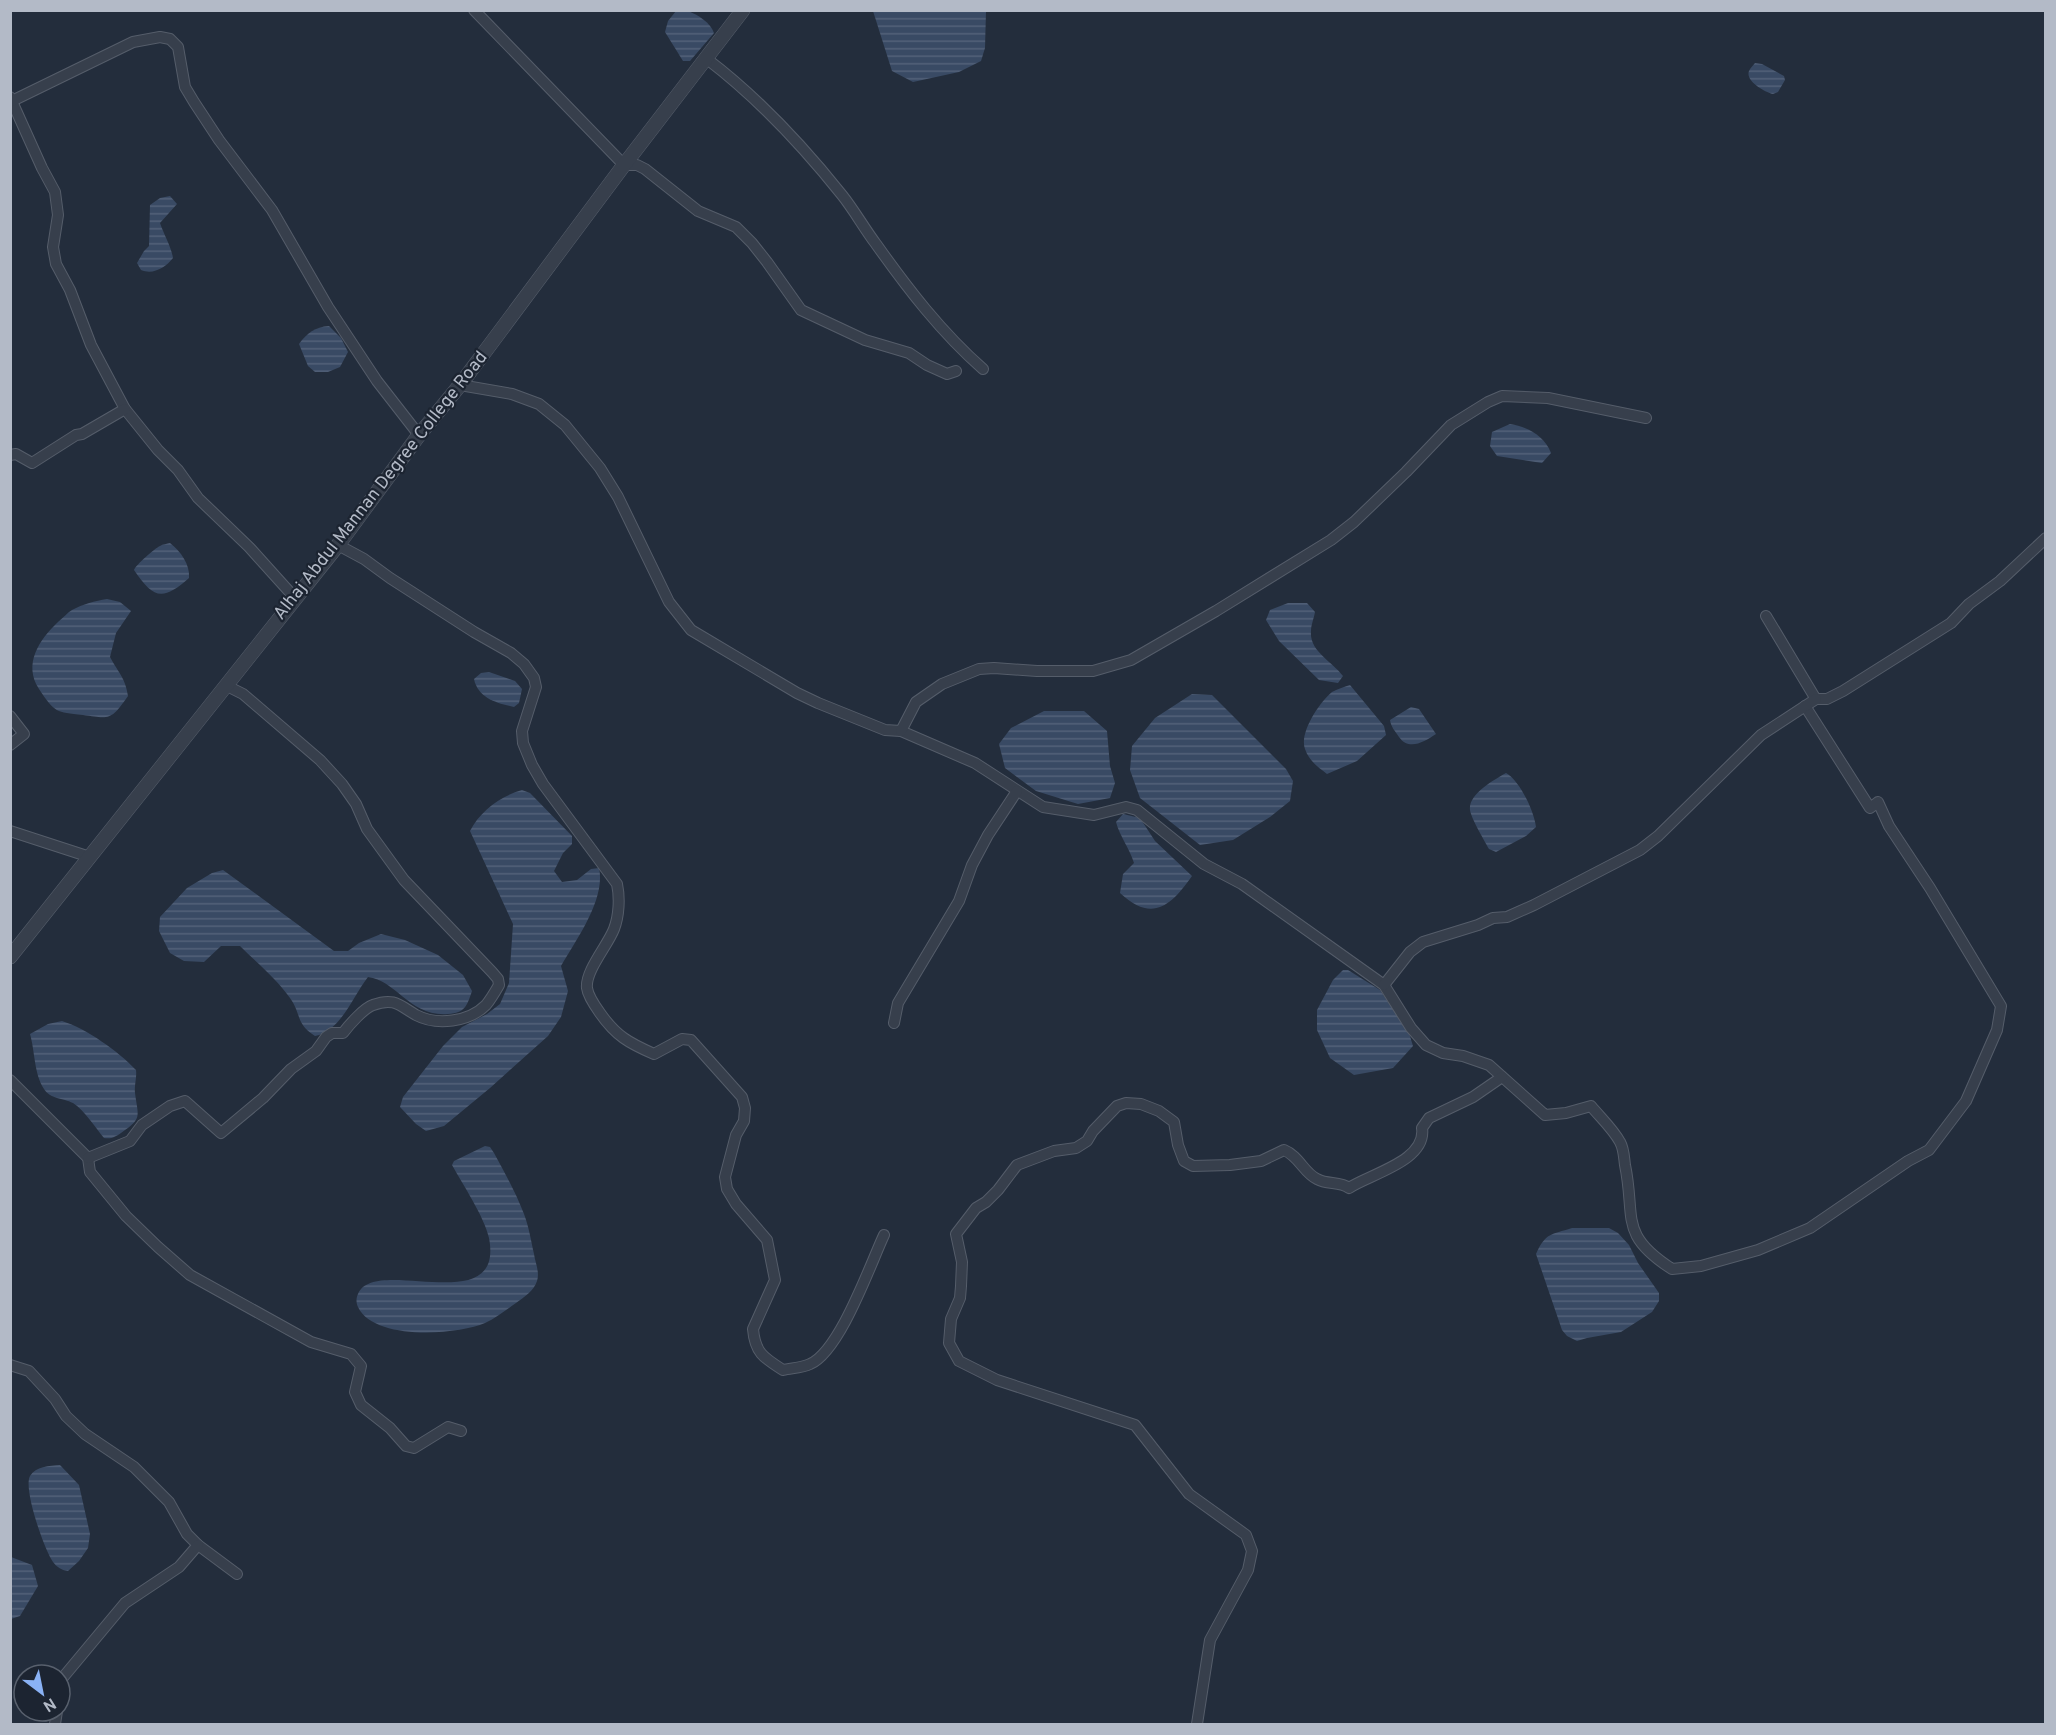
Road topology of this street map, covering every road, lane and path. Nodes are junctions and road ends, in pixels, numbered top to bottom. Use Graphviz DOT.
graph roads {
  1 [pos="474,10"];
  2 [pos="743,10"];
  3 [pos="706,59"];
  4 [pos="11,99"];
  5 [pos="15,119"];
  6 [pos="624,165"];
  7 [pos="983,369"];
  8 [pos="956,371"];
  9 [pos="460,386"];
  10 [pos="125,409"];
  11 [pos="1646,418"];
  12 [pos="419,435"];
  13 [pos="10,455"];
  14 [pos="2046,538"];
  15 [pos="338,545"];
  16 [pos="295,598"];
  17 [pos="1766,616"];
  18 [pos="227,686"];
  19 [pos="1816,699"];
  20 [pos="1805,706"];
  21 [pos="10,716"];
  22 [pos="901,731"];
  23 [pos="10,745"];
  24 [pos="1017,791"];
  25 [pos="10,831"];
  26 [pos="90,856"];
  27 [pos="10,957"];
  28 [pos="1384,985"];
  29 [pos="894,1023"];
  30 [pos="1502,1077"];
  31 [pos="10,1080"];
  32 [pos="88,1158"];
  33 [pos="884,1235"];
  34 [pos="10,1365"];
  35 [pos="461,1431"];
  36 [pos="198,1545"];
  37 [pos="237,1574"];
  38 [pos="72,1666"];
  39 [pos="1197,1725"];
  1 -- 6 [label="street"];
  2 -- 3 [label="street, Alhaj Abdul Mannan Degree College Road"];
  3 -- 6 [label="street, Alhaj Abdul Mannan Degree College Road"];
  3 -- 7 [label="street"];
  4 -- 5 [label="street"];
  4 -- 12 [label="street"];
  5 -- 10 [label="street"];
  6 -- 8 [label="street"];
  6 -- 9 [label="street, Alhaj Abdul Mannan Degree College Road"];
  9 -- 12 [label="street, Alhaj Abdul Mannan Degree College Road"];
  9 -- 22 [label="street"];
  10 -- 13 [label="street"];
  10 -- 16 [label="street"];
  11 -- 22 [label="street"];
  12 -- 15 [label="street, Alhaj Abdul Mannan Degree College Road"];
  14 -- 19 [label="street"];
  15 -- 16 [label="street, Alhaj Abdul Mannan Degree College Road"];
  15 -- 33 [label="street"];
  16 -- 18 [label="street, Alhaj Abdul Mannan Degree College Road"];
  17 -- 19 [label="street"];
  18 -- 26 [label="street, Alhaj Abdul Mannan Degree College Road"];
  18 -- 32 [label="street"];
  19 -- 20 [label="street"];
  20 -- 28 [label="street"];
  20 -- 30 [label="street"];
  21 -- 23 [label="street"];
  22 -- 24 [label="street"];
  24 -- 28 [label="street"];
  24 -- 29 [label="street"];
  25 -- 26 [label="street"];
  26 -- 27 [label="street, Alhaj Abdul Mannan Degree College Road"];
  28 -- 30 [label="street"];
  30 -- 39 [label="street"];
  31 -- 32 [label="street"];
  32 -- 35 [label="street"];
  34 -- 36 [label="street"];
  36 -- 37 [label="street"];
  36 -- 38 [label="street"];
}
